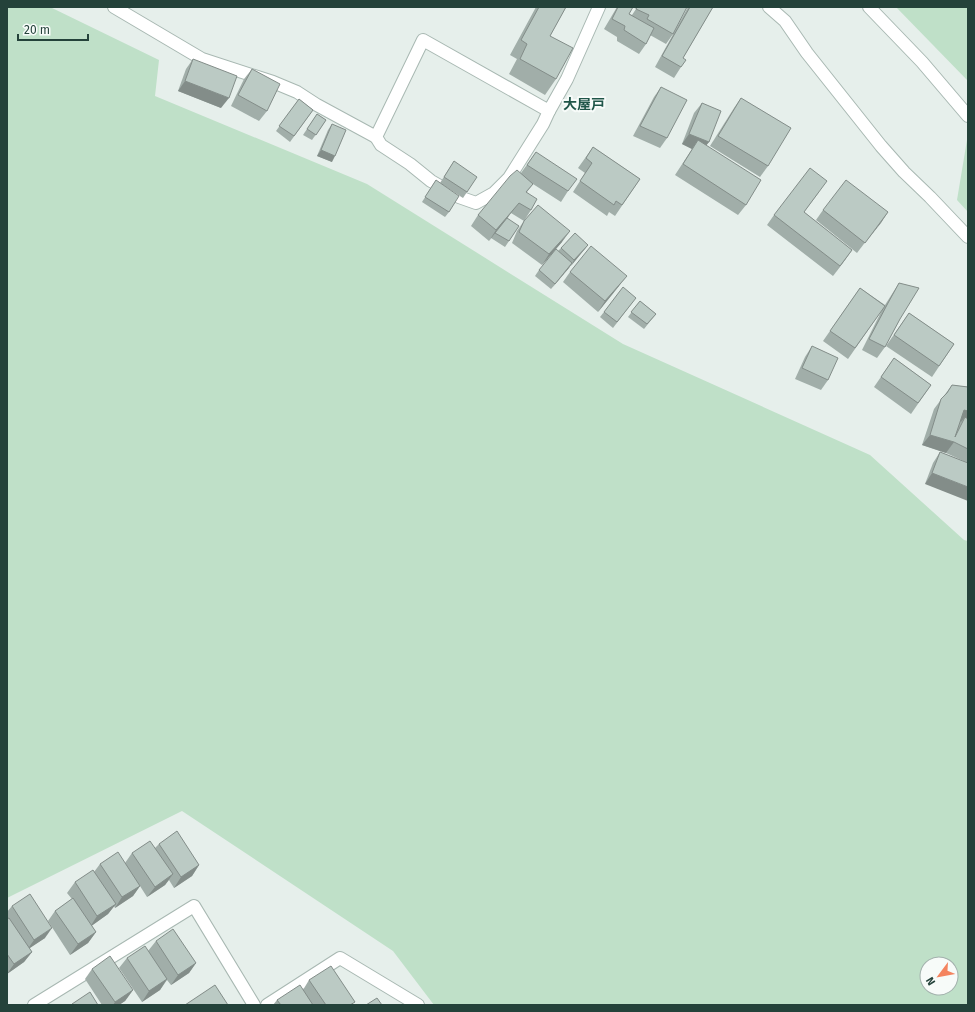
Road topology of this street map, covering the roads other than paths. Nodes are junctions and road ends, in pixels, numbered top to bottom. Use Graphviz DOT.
graph roads {
  1 [pos="114,7"];
  2 [pos="599,7"];
  3 [pos="769,7"];
  4 [pos="869,7"];
  5 [pos="549,111"];
  6 [pos="968,116"];
  7 [pos="376,137"];
  8 [pos="968,237"];
  9 [pos="34,1005"];
  10 [pos="254,1005"];
  11 [pos="267,1005"];
  12 [pos="418,1005"];
  1 -- 7 [label="street"];
  2 -- 5 [label="street"];
  3 -- 8 [label="street"];
  4 -- 6 [label="street"];
  5 -- 7 [label="street"];
  5 -- 7 [label="street"];
  9 -- 10 [label="street"];
  11 -- 12 [label="street"];
}
